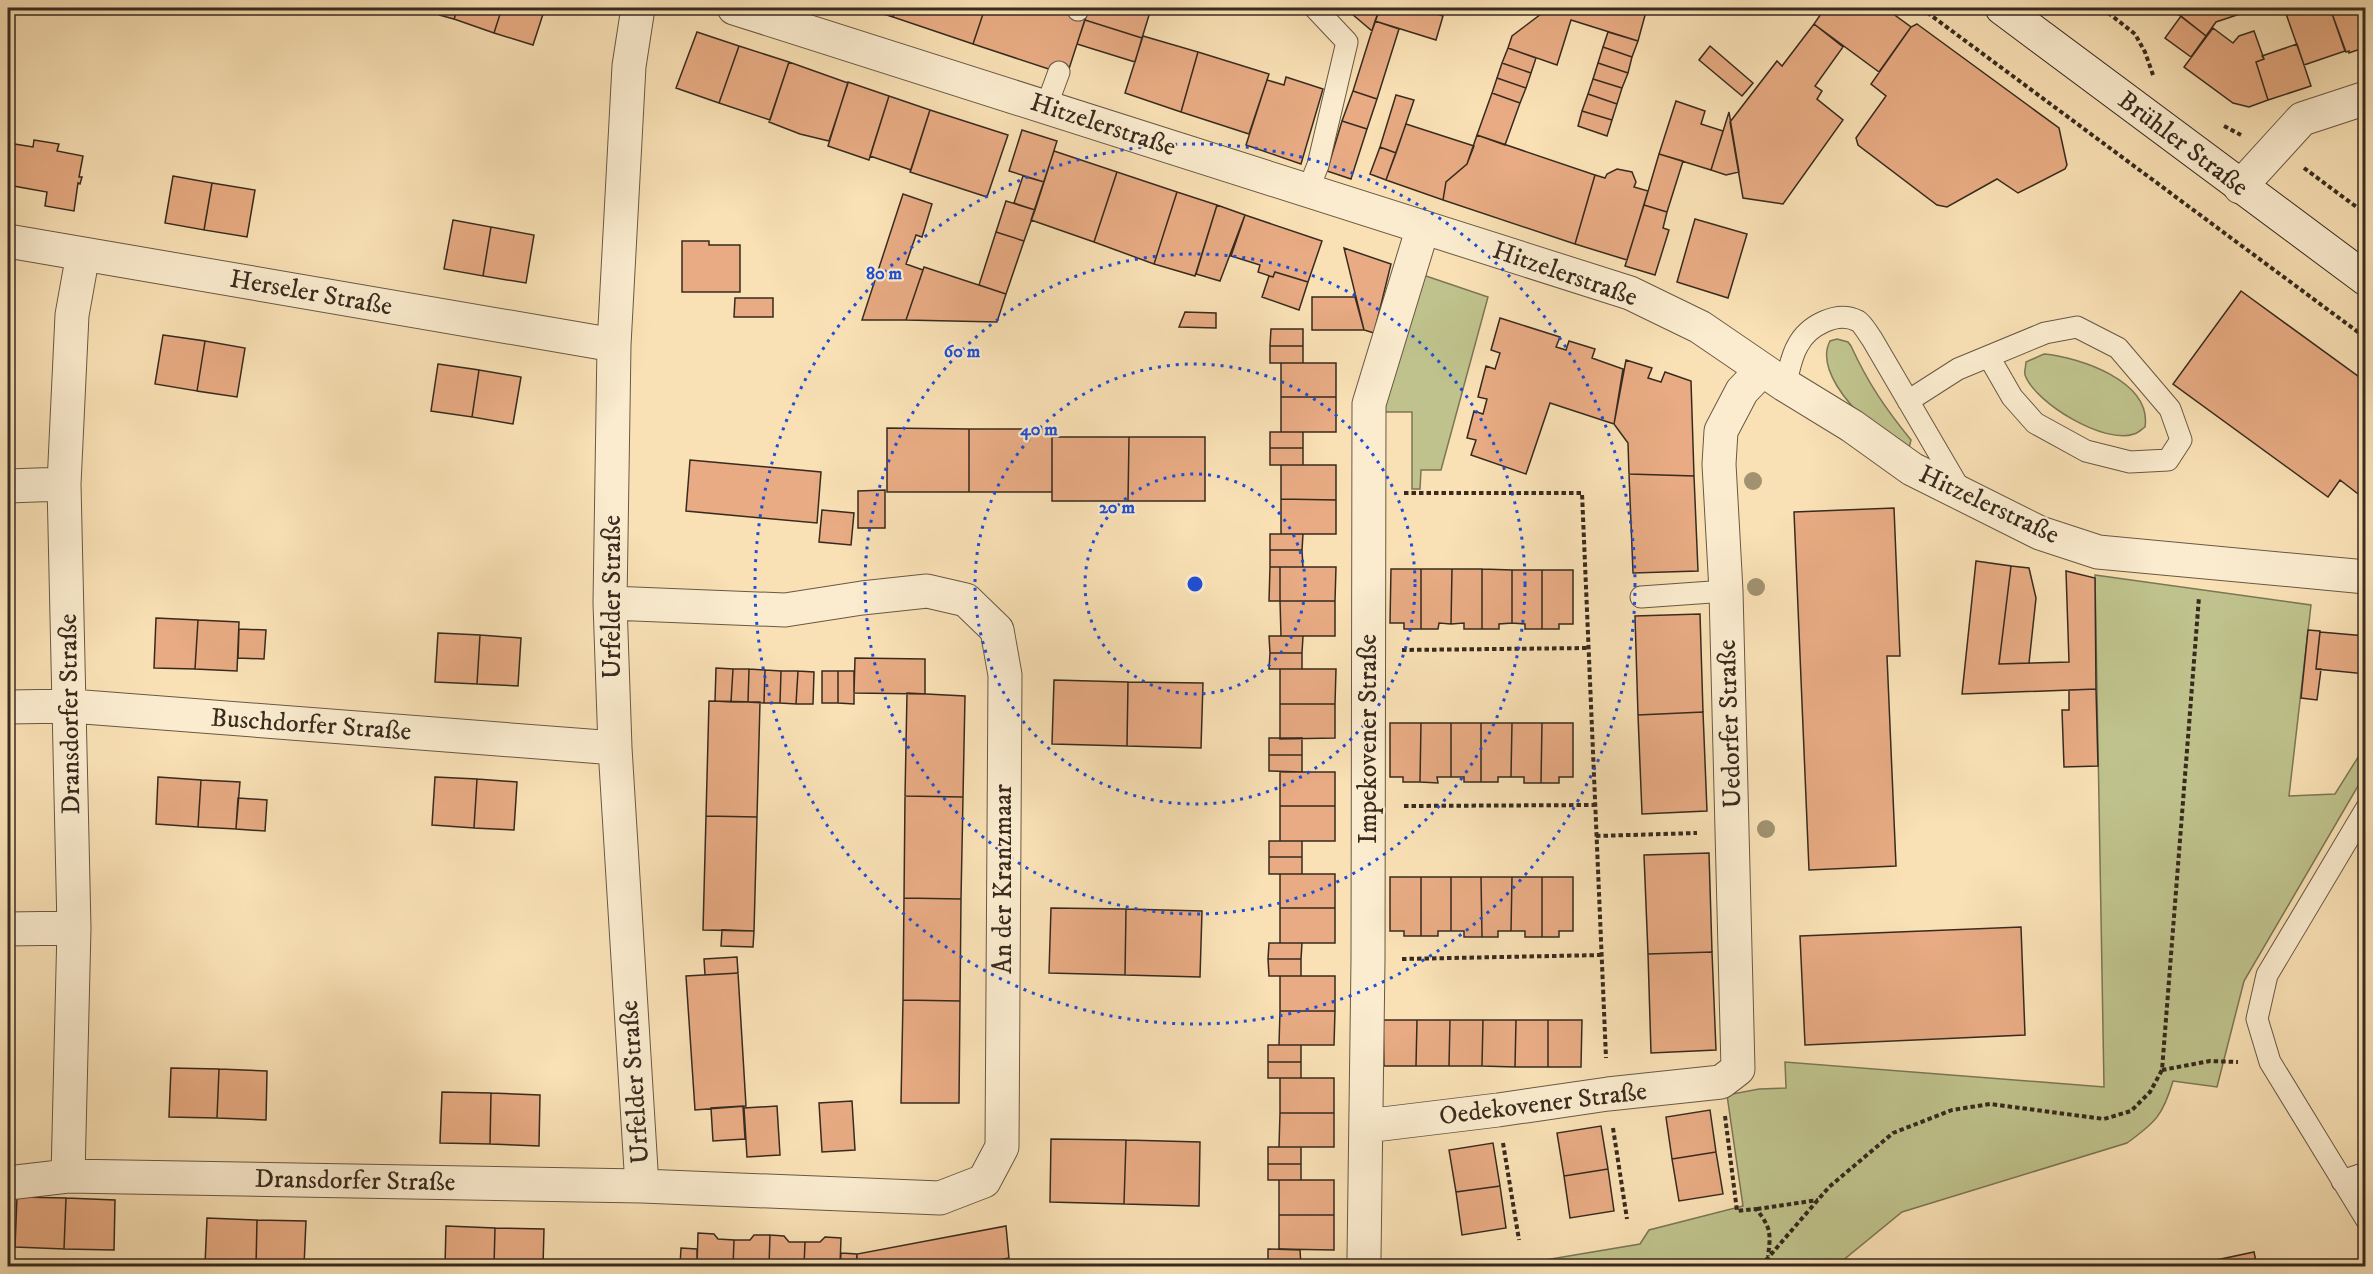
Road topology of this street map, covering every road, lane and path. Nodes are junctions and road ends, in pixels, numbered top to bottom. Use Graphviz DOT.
graph roads {
  1 [pos="638,8"];
  2 [pos="734,8"];
  3 [pos="1315,8"];
  4 [pos="1921,8"];
  5 [pos="2002,8"];
  6 [pos="2102,8"];
  7 [pos="1059,72"];
  8 [pos="2160,83"];
  9 [pos="2366,98"];
  10 [pos="1046,107"];
  11 [pos="2220,124"];
  12 [pos="2272,151"];
  13 [pos="2240,187"];
  14 [pos="1308,190"];
  15 [pos="2366,214"];
  16 [pos="1423,227"];
  17 [pos="8,241"];
  18 [pos="83,254"];
  19 [pos="2366,279"];
  20 [pos="2366,338"];
  21 [pos="614,345"];
  22 [pos="1989,357"];
  23 [pos="1773,377"];
  24 [pos="1908,401"];
  25 [pos="64,484"];
  26 [pos="8,486"];
  27 [pos="1369,493"];
  28 [pos="1964,496"];
  29 [pos="2202,563"];
  30 [pos="2366,577"];
  31 [pos="1726,591"];
  32 [pos="1641,597"];
  33 [pos="610,603"];
  34 [pos="1588,648"];
  35 [pos="1369,650"];
  36 [pos="71,706"];
  37 [pos="8,707"];
  38 [pos="615,748"];
  39 [pos="1595,805"];
  40 [pos="1367,806"];
  41 [pos="2363,819"];
  42 [pos="1733,832"];
  43 [pos="1596,836"];
  44 [pos="74,927"];
  45 [pos="8,929"];
  46 [pos="1601,955"];
  47 [pos="1368,960"];
  48 [pos="2270,1062"];
  49 [pos="2162,1070"];
  50 [pos="1721,1082"];
  51 [pos="1608,1094"];
  52 [pos="1498,1110"];
  53 [pos="1366,1126"];
  54 [pos="2366,1173"];
  55 [pos="68,1176"];
  56 [pos="2342,1181"];
  57 [pos="8,1183"];
  58 [pos="642,1186"];
  59 [pos="1818,1200"];
  60 [pos="1756,1209"];
  61 [pos="1627,1219"];
  62 [pos="2366,1219"];
  63 [pos="1519,1240"];
  64 [pos="1364,1258"];
  65 [pos="1767,1258"];
  66 [pos="1761,1266"];
  1 -- 21 [label="street, Urfelder Straße"];
  2 -- 10 [label="street, Hitzelerstraße"];
  3 -- 14 [label="lane"];
  4 -- 20 [label="path"];
  5 -- 13 [label="street, Brühler Straße"];
  6 -- 8 [label="path"];
  7 -- 10 [label="lane"];
  9 -- 12 [label="street"];
  10 -- 14 [label="street, Hitzelerstraße"];
  11 -- 12 [label="path"];
  12 -- 13 [label="street"];
  12 -- 15 [label="path"];
  13 -- 19 [label="street, Brühler Straße"];
  14 -- 16 [label="street, Hitzelerstraße"];
  16 -- 23 [label="street, Hitzelerstraße"];
  16 -- 27 [label="street, Impekovener Straße"];
  17 -- 18 [label="street, Herseler Straße"];
  18 -- 21 [label="street, Herseler Straße"];
  18 -- 25 [label="street, Dransdorfer Straße"];
  21 -- 33 [label="street, Urfelder Straße"];
  22 -- 22 [label="lane"];
  22 -- 24 [label="lane"];
  23 -- 24 [label="lane"];
  23 -- 28 [label="street, Hitzelerstraße"];
  23 -- 31 [label="street, Uedorfer Straße"];
  24 -- 28 [label="lane"];
  25 -- 26 [label="street"];
  25 -- 36 [label="street, Dransdorfer Straße"];
  27 -- 34 [label="path"];
  27 -- 35 [label="street, Impekovener Straße"];
  28 -- 29 [label="street, Hitzelerstraße"];
  29 -- 30 [label="street, Hitzelerstraße"];
  29 -- 49 [label="path"];
  31 -- 32 [label="lane"];
  31 -- 42 [label="street, Uedorfer Straße"];
  33 -- 38 [label="street, Urfelder Straße"];
  33 -- 58 [label="street, An der Kranzmaar"];
  34 -- 35 [label="path"];
  34 -- 39 [label="path"];
  35 -- 40 [label="street, Impekovener Straße"];
  36 -- 37 [label="street, Buschdorfer Straße"];
  36 -- 38 [label="street, Buschdorfer Straße"];
  36 -- 44 [label="street, Dransdorfer Straße"];
  38 -- 58 [label="street, Urfelder Straße"];
  39 -- 40 [label="path"];
  39 -- 43 [label="path"];
  40 -- 47 [label="street, Impekovener Straße"];
  41 -- 48 [label="lane"];
  42 -- 43 [label="path"];
  42 -- 50 [label="street, Uedorfer Straße"];
  43 -- 46 [label="path"];
  44 -- 45 [label="street"];
  44 -- 55 [label="street, Dransdorfer Straße"];
  46 -- 47 [label="path"];
  46 -- 51 [label="path"];
  47 -- 53 [label="street, Impekovener Straße"];
  48 -- 49 [label="path"];
  48 -- 56 [label="lane"];
  49 -- 59 [label="path"];
  50 -- 51 [label="street, Oedekovener Straße"];
  50 -- 60 [label="path"];
  51 -- 52 [label="street, Oedekovener Straße"];
  51 -- 61 [label="path"];
  52 -- 53 [label="street, Oedekovener Straße"];
  52 -- 63 [label="path"];
  53 -- 64 [label="street, Impekovener Straße"];
  54 -- 56 [label="lane"];
  55 -- 57 [label="street, Dransdorfer Straße"];
  55 -- 58 [label="street, Dransdorfer Straße"];
  56 -- 62 [label="lane"];
  59 -- 60 [label="path"];
  59 -- 65 [label="path"];
  60 -- 65 [label="path"];
  65 -- 66 [label="path"];
}
